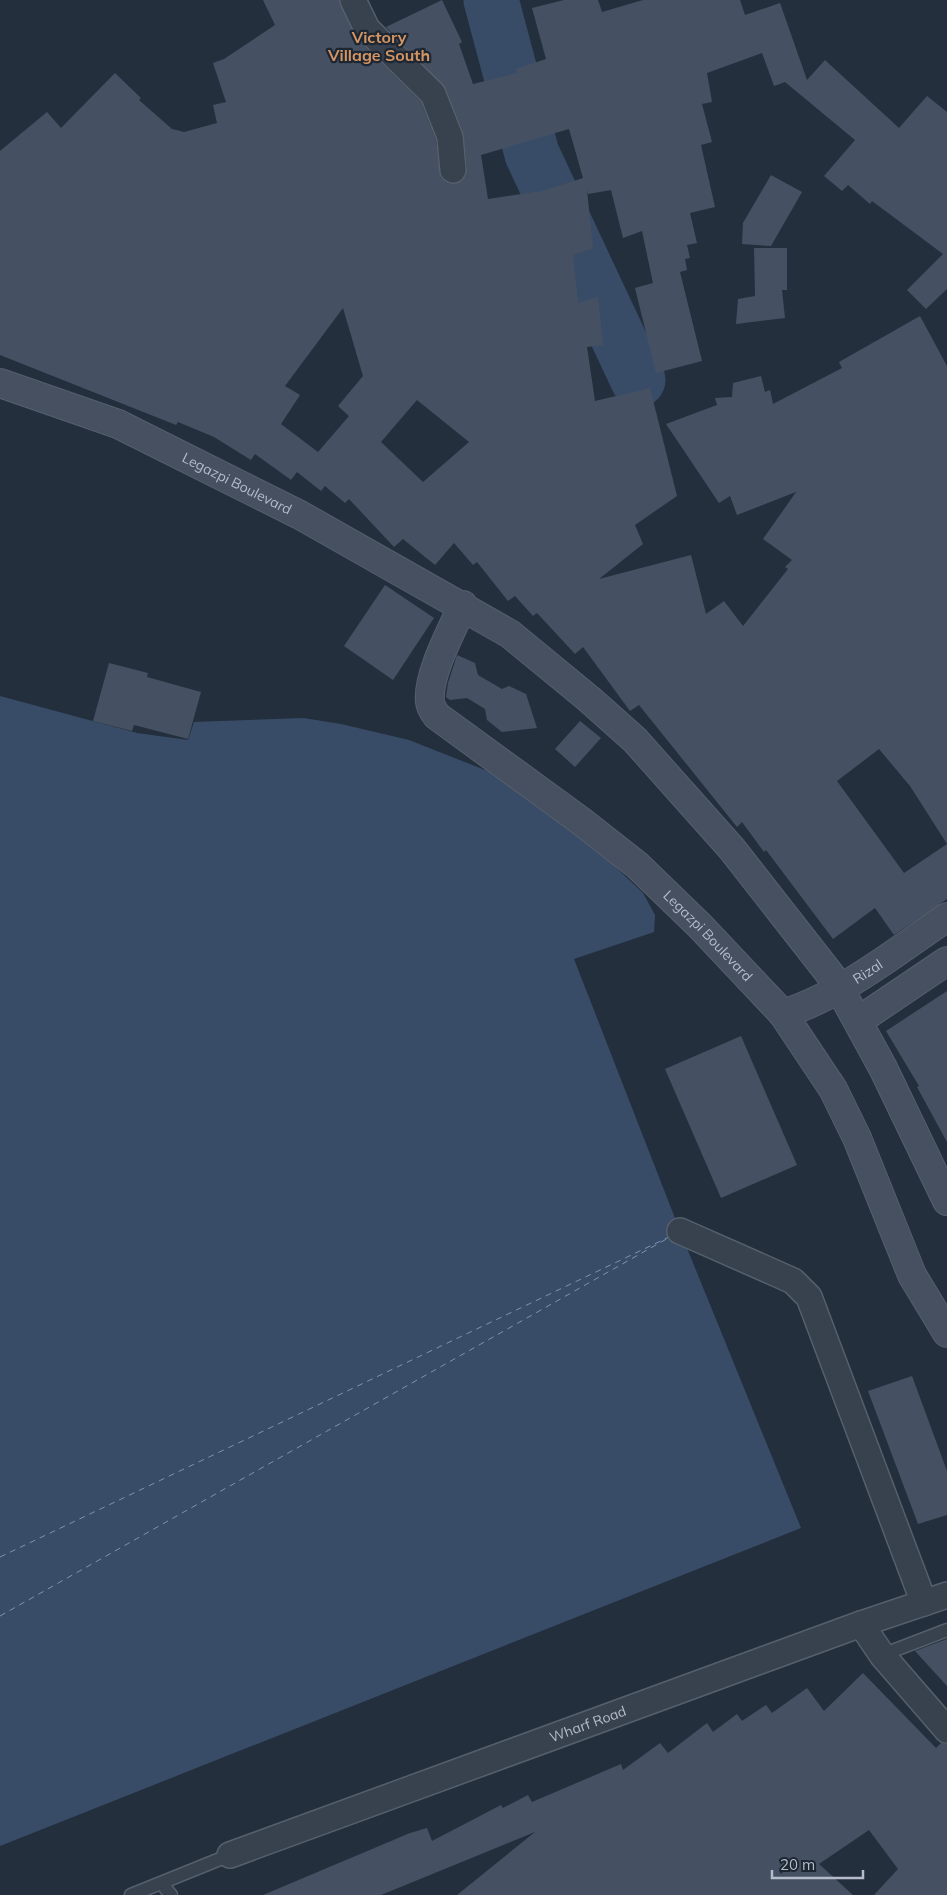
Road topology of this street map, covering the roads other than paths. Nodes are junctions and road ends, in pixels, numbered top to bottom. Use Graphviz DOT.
graph roads {
  1 [pos="353,0"];
  2 [pos="453,170"];
  3 [pos="0,383"];
  4 [pos="463,606"];
  5 [pos="947,917"];
  6 [pos="947,961"];
  7 [pos="841,989"];
  8 [pos="783,1014"];
  9 [pos="858,1021"];
  10 [pos="947,1201"];
  11 [pos="680,1231"];
  12 [pos="947,1333"];
  13 [pos="947,1595"];
  14 [pos="924,1603"];
  15 [pos="861,1624"];
  16 [pos="947,1630"];
  17 [pos="882,1655"];
  18 [pos="947,1730"];
  19 [pos="230,1855"];
  20 [pos="162,1884"];
  21 [pos="131,1895"];
  22 [pos="170,1895"];
  1 -- 2 [label="street"];
  3 -- 4 [label="street, Legazpi Boulevard"];
  4 -- 7 [label="street, Legazpi Boulevard"];
  4 -- 8 [label="street, Legazpi Boulevard"];
  5 -- 7 [label="street, Rizal"];
  6 -- 9 [label="street"];
  7 -- 8 [label="street, Rizal"];
  7 -- 9 [label="street, Legazpi Boulevard"];
  8 -- 12 [label="street, Legazpi Boulevard"];
  9 -- 10 [label="street, Legazpi Boulevard"];
  11 -- 14 [label="street"];
  13 -- 14 [label="street, Wharf Road"];
  14 -- 15 [label="street, Wharf Road"];
  15 -- 17 [label="street"];
  15 -- 19 [label="street, Wharf Road"];
  16 -- 17 [label="lane"];
  17 -- 18 [label="street"];
  19 -- 20 [label="lane"];
  20 -- 21 [label="lane"];
  20 -- 22 [label="lane"];
}
